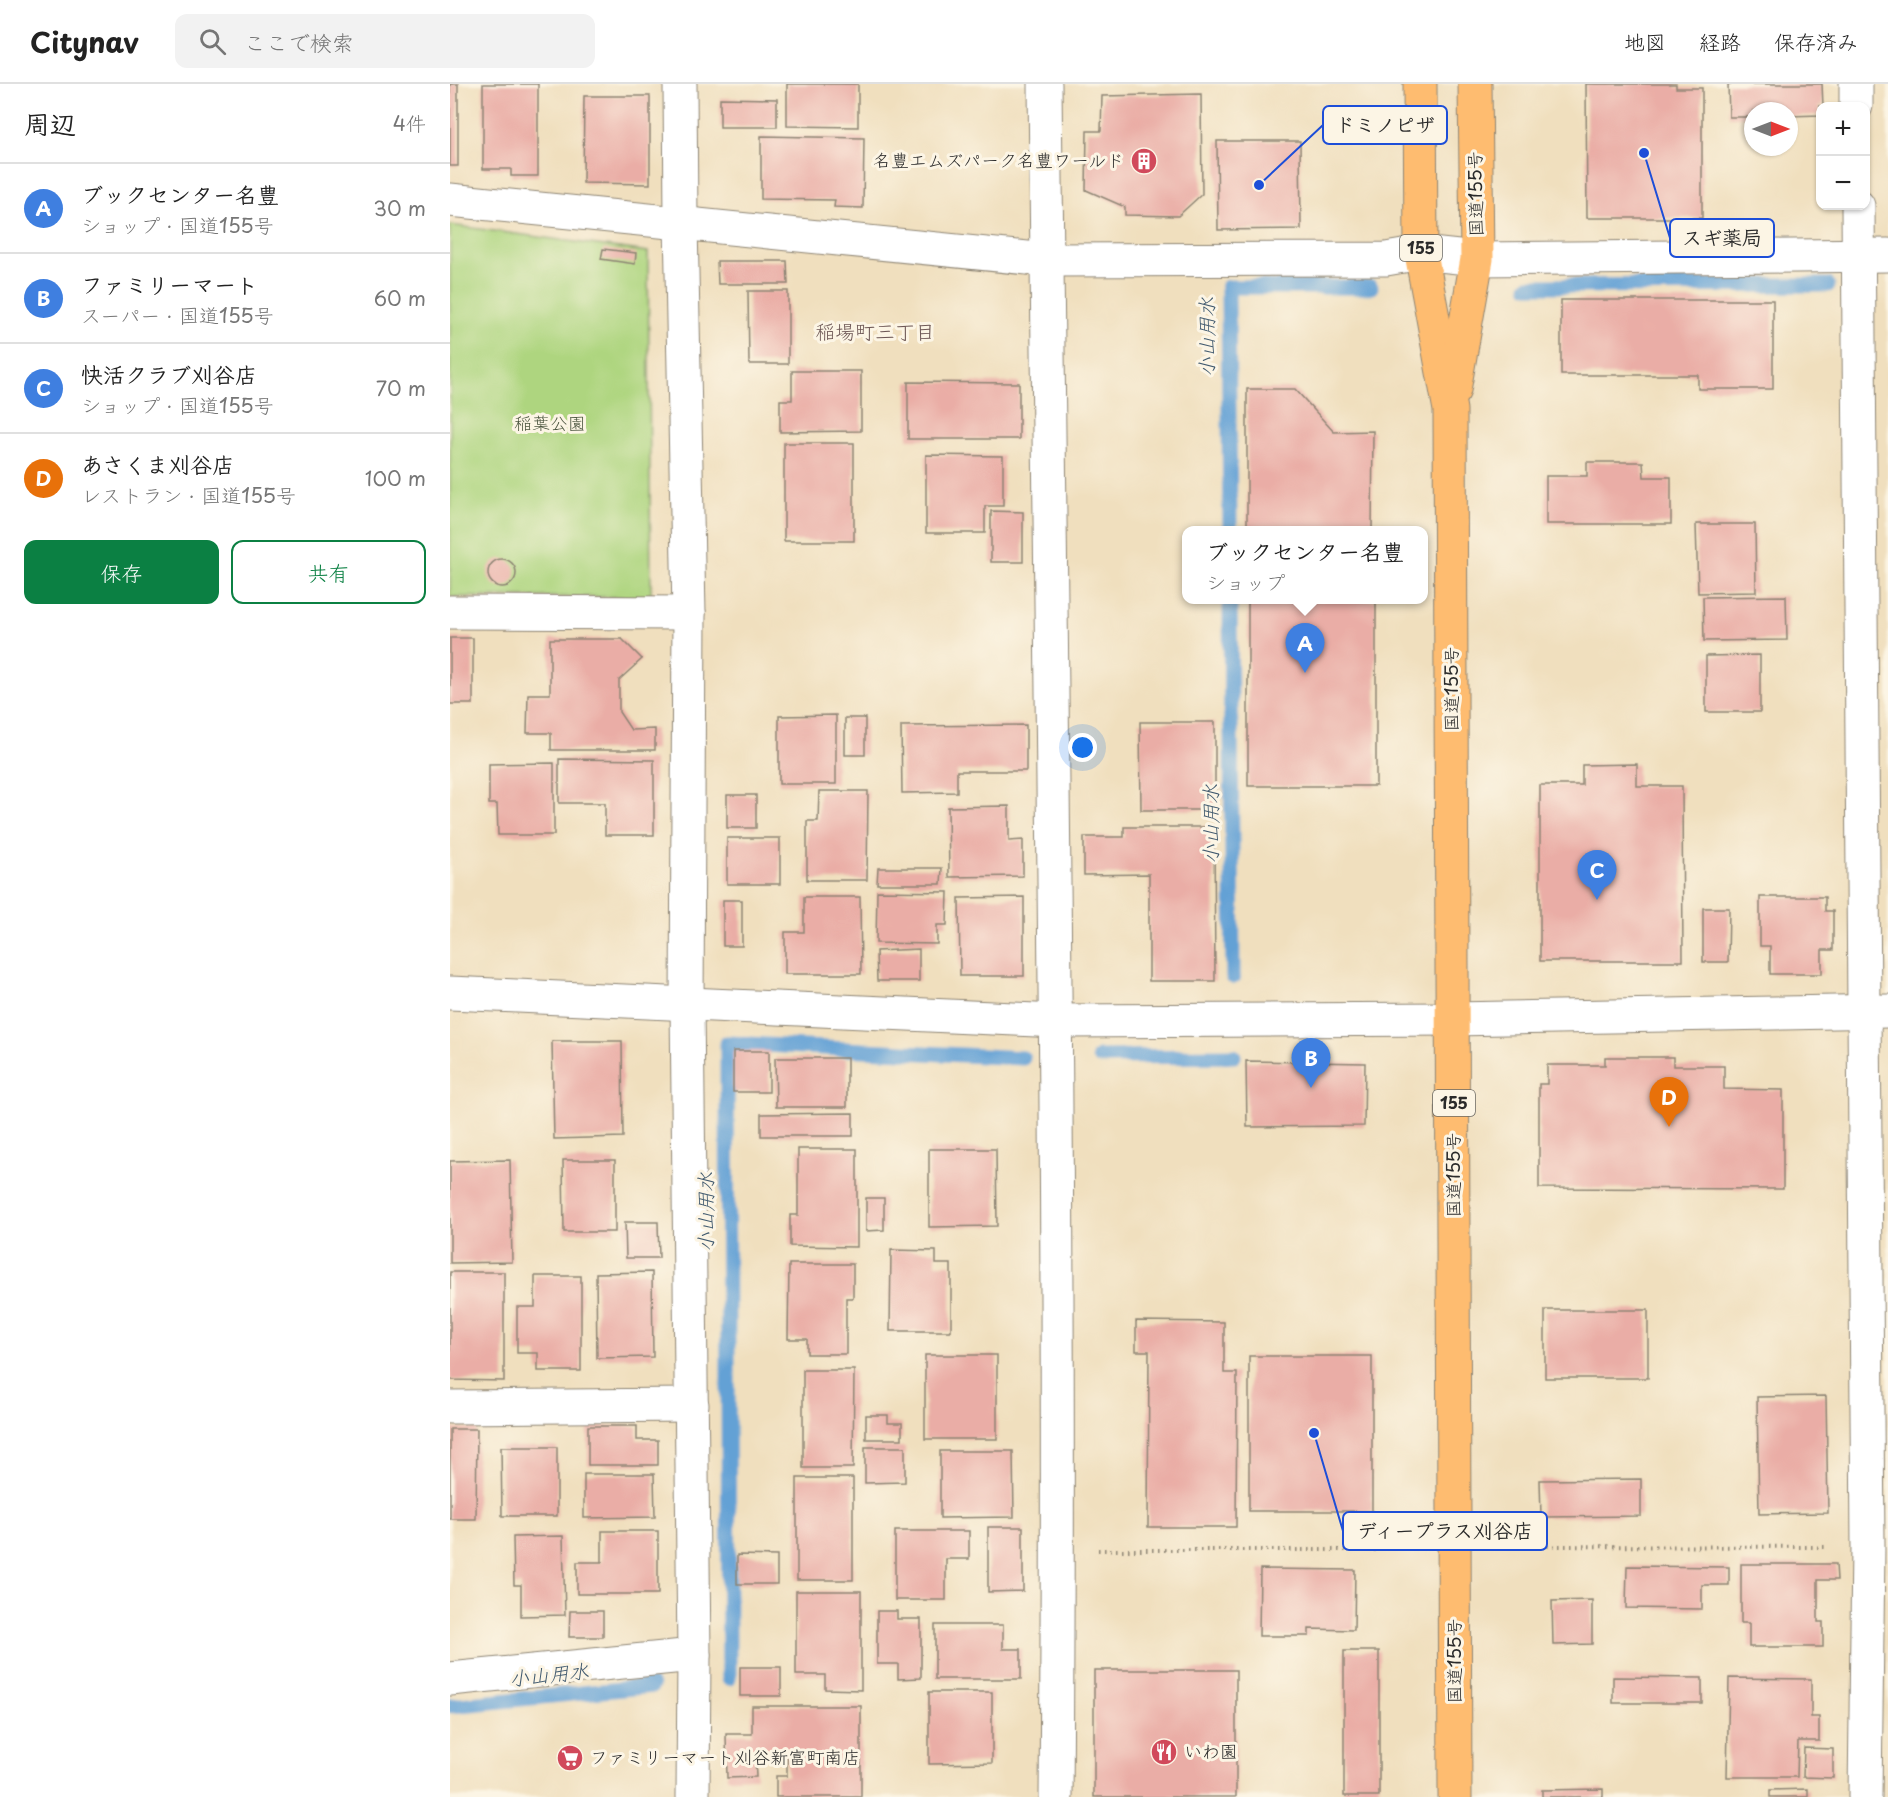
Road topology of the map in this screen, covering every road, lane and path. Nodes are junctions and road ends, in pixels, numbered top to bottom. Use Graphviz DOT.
graph roads {
  1 [pos="680,84"];
  2 [pos="1045,84"];
  3 [pos="1420,84"];
  4 [pos="1475,84"];
  5 [pos="1856,84"];
  6 [pos="1856,102"];
  7 [pos="450,200"];
  8 [pos="1859,210"];
  9 [pos="681,224"];
  10 [pos="1421,254"];
  11 [pos="1874,255"];
  12 [pos="1477,259"];
  13 [pos="1047,260"];
  14 [pos="1450,410"];
  15 [pos="450,612"];
  16 [pos="689,613"];
  17 [pos="450,993"];
  18 [pos="687,1005"];
  19 [pos="1875,1010"];
  20 [pos="1453,1019"];
  21 [pos="1057,1021"];
  22 [pos="692,1405"];
  23 [pos="450,1407"];
  24 [pos="1541,1546"];
  25 [pos="1878,1547"];
  26 [pos="1058,1550"];
  27 [pos="1377,1550"];
  28 [pos="694,1654"];
  29 [pos="450,1679"];
  30 [pos="693,1797"];
  31 [pos="1056,1797"];
  32 [pos="1455,1797"];
  33 [pos="1864,1797"];
  1 -- 9 [label="street"];
  2 -- 13 [label="street"];
  3 -- 10 [label="highway, 国道155号 / 155"];
  4 -- 12 [label="highway, 国道155号 / 155"];
  5 -- 6 [label="street"];
  7 -- 9 [label="street"];
  8 -- 11 [label="street"];
  9 -- 13 [label="street"];
  9 -- 16 [label="street"];
  10 -- 12 [label="street"];
  10 -- 13 [label="street"];
  10 -- 14 [label="highway, 国道155号 / 155"];
  11 -- 12 [label="street"];
  11 -- 19 [label="street"];
  12 -- 14 [label="highway, 国道155号 / 155"];
  13 -- 21 [label="street"];
  14 -- 20 [label="highway, 国道155号 / 155"];
  15 -- 16 [label="street"];
  16 -- 18 [label="street"];
  17 -- 18 [label="street"];
  18 -- 21 [label="street"];
  18 -- 22 [label="street"];
  19 -- 20 [label="street"];
  19 -- 25 [label="street"];
  20 -- 21 [label="street"];
  20 -- 32 [label="highway, 国道155号 / 155"];
  21 -- 26 [label="street"];
  22 -- 23 [label="street"];
  22 -- 28 [label="street"];
  24 -- 25 [label="path"];
  25 -- 33 [label="street"];
  26 -- 27 [label="path"];
  26 -- 31 [label="street"];
  28 -- 29 [label="street"];
  28 -- 30 [label="street"];
}
